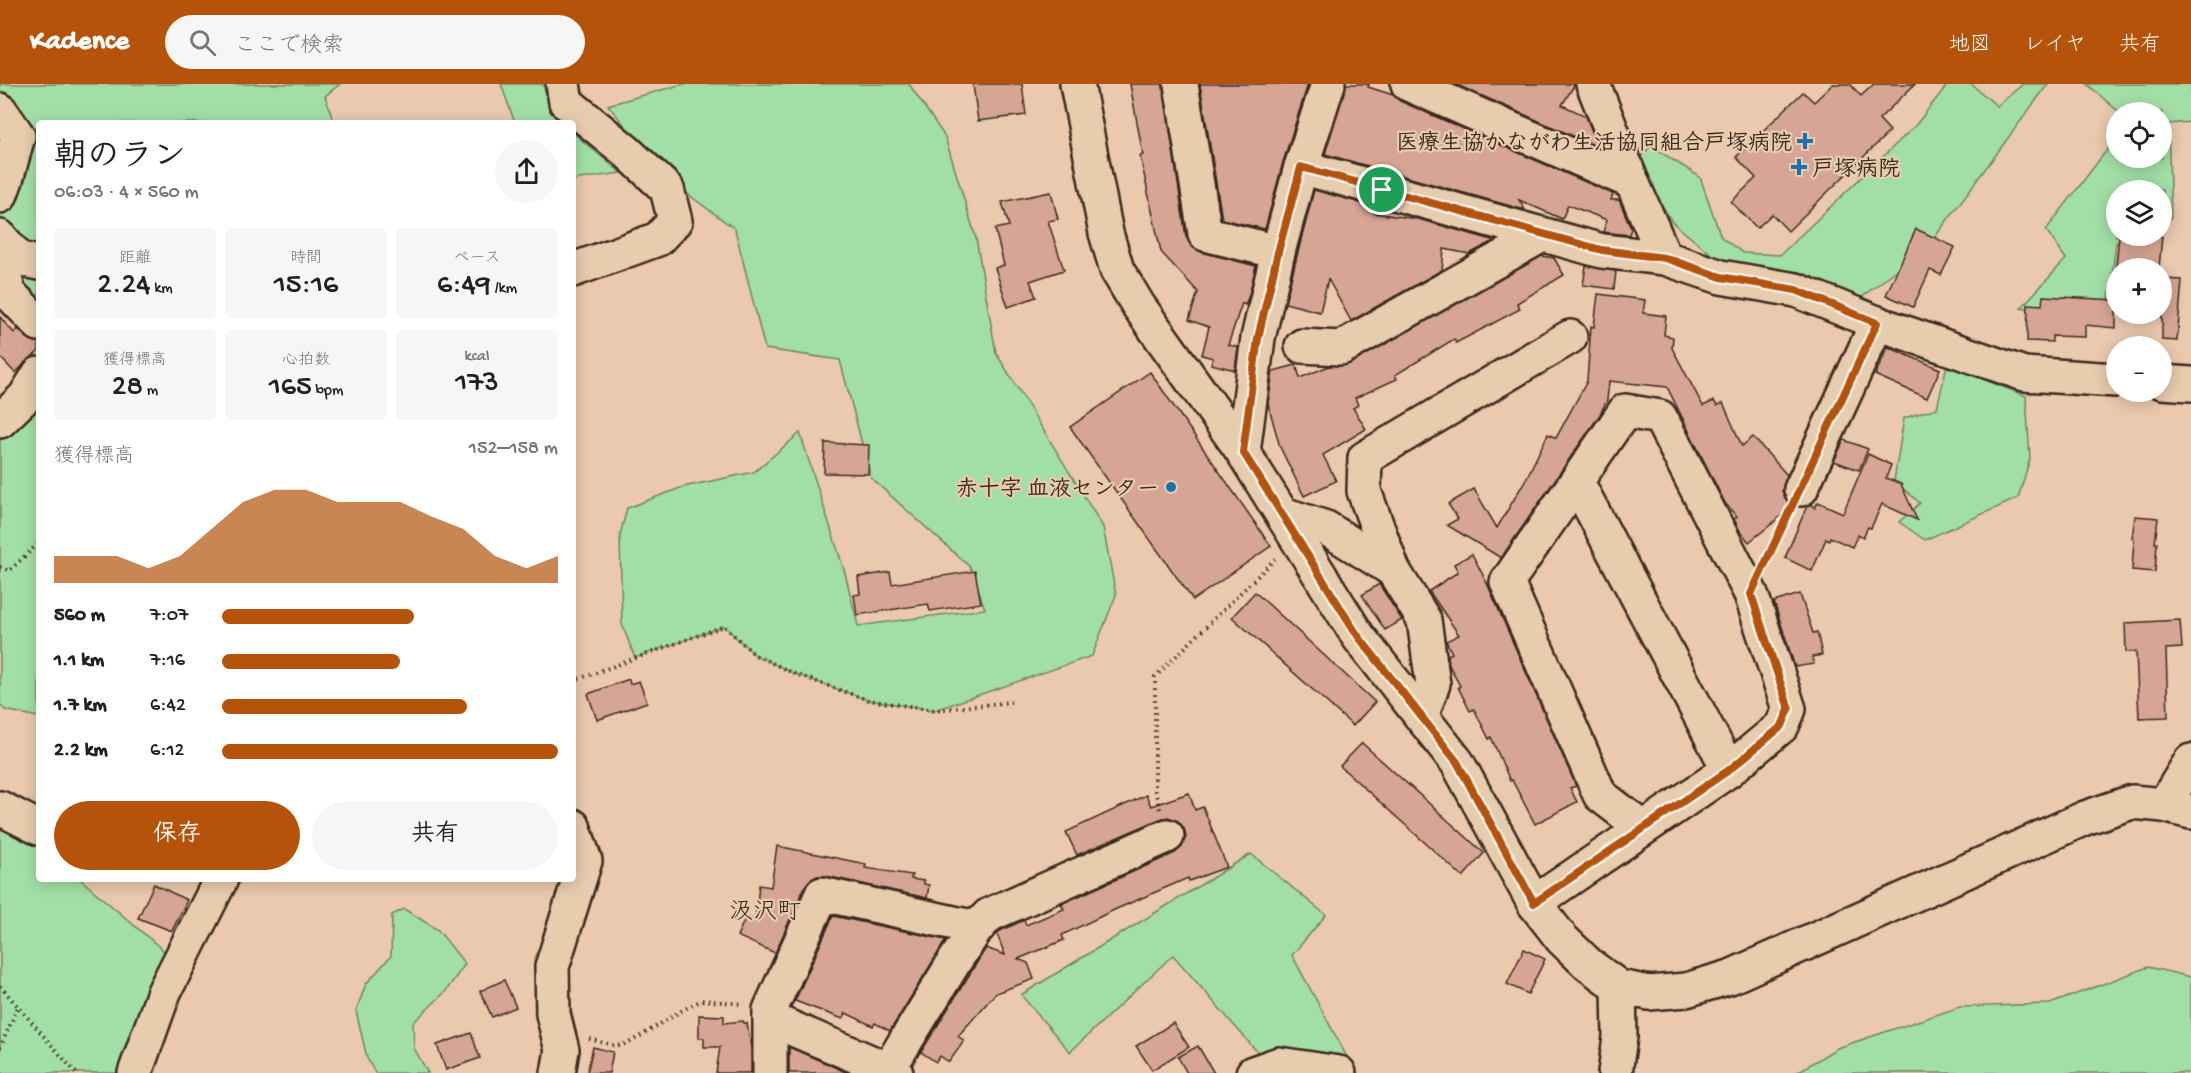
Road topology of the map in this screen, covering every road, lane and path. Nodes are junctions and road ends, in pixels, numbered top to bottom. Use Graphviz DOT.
graph roads {
  1 [pos="563,84"];
  2 [pos="1077,84"];
  3 [pos="1180,84"];
  4 [pos="1328,84"];
  5 [pos="1408,84"];
  6 [pos="1593,84"];
  7 [pos="0,110"];
  8 [pos="1301,167"];
  9 [pos="1632,182"];
  10 [pos="0,196"];
  11 [pos="1542,235"];
  12 [pos="1278,252"];
  13 [pos="1665,258"];
  14 [pos="12,261"];
  15 [pos="576,269"];
  16 [pos="36,321"];
  17 [pos="1877,323"];
  18 [pos="1570,337"];
  19 [pos="1302,346"];
  20 [pos="36,379"];
  21 [pos="2106,379"];
  22 [pos="2172,383"];
  23 [pos="2191,384"];
  24 [pos="0,421"];
  25 [pos="1243,452"];
  26 [pos="1577,482"];
  27 [pos="1801,489"];
  28 [pos="1289,526"];
  29 [pos="36,546"];
  30 [pos="0,567"];
  31 [pos="1393,570"];
  32 [pos="1751,594"];
  33 [pos="576,680"];
  34 [pos="1011,702"];
  35 [pos="1421,716"];
  36 [pos="2191,761"];
  37 [pos="1729,770"];
  38 [pos="0,808"];
  39 [pos="2178,808"];
  40 [pos="36,826"];
  41 [pos="1643,828"];
  42 [pos="576,835"];
  43 [pos="1167,836"];
  44 [pos="214,882"];
  45 [pos="1534,903"];
  46 [pos="977,928"];
  47 [pos="0,986"];
  48 [pos="1619,987"];
  49 [pos="18,1007"];
  50 [pos="770,1014"];
  51 [pos="555,1022"];
  52 [pos="0,1048"];
  53 [pos="890,1072"];
  54 [pos="76,1073"];
  55 [pos="135,1073"];
  56 [pos="558,1073"];
  57 [pos="770,1073"];
  58 [pos="1253,1073"];
  59 [pos="1339,1073"];
  60 [pos="1615,1073"];
  1 -- 15 [label="street"];
  2 -- 25 [label="street"];
  3 -- 12 [label="street"];
  4 -- 8 [label="street"];
  5 -- 9 [label="street"];
  6 -- 9 [label="street"];
  7 -- 10 [label="street"];
  8 -- 11 [label="street"];
  8 -- 12 [label="street"];
  9 -- 13 [label="street"];
  11 -- 13 [label="street"];
  11 -- 19 [label="street"];
  12 -- 25 [label="street"];
  13 -- 17 [label="street"];
  14 -- 16 [label="street"];
  17 -- 21 [label="street"];
  17 -- 27 [label="street"];
  18 -- 31 [label="street"];
  20 -- 24 [label="street"];
  22 -- 23 [label="street"];
  25 -- 28 [label="street"];
  26 -- 32 [label="street"];
  26 -- 37 [label="street"];
  26 -- 41 [label="street"];
  27 -- 32 [label="path"];
  28 -- 31 [label="street"];
  28 -- 35 [label="street"];
  28 -- 43 [label="path"];
  29 -- 30 [label="path"];
  31 -- 35 [label="street"];
  32 -- 37 [label="street"];
  33 -- 34 [label="path"];
  35 -- 45 [label="street"];
  36 -- 39 [label="street"];
  37 -- 41 [label="street"];
  38 -- 40 [label="street"];
  39 -- 48 [label="street"];
  41 -- 45 [label="street"];
  42 -- 51 [label="street"];
  43 -- 46 [label="street"];
  44 -- 55 [label="street"];
  45 -- 48 [label="street"];
  46 -- 50 [label="street"];
  46 -- 53 [label="street"];
  47 -- 49 [label="path"];
  48 -- 60 [label="street"];
  49 -- 52 [label="path"];
  49 -- 54 [label="path"];
  50 -- 51 [label="path"];
  50 -- 53 [label="street"];
  50 -- 57 [label="street"];
  51 -- 56 [label="street"];
  58 -- 59 [label="street"];
}
